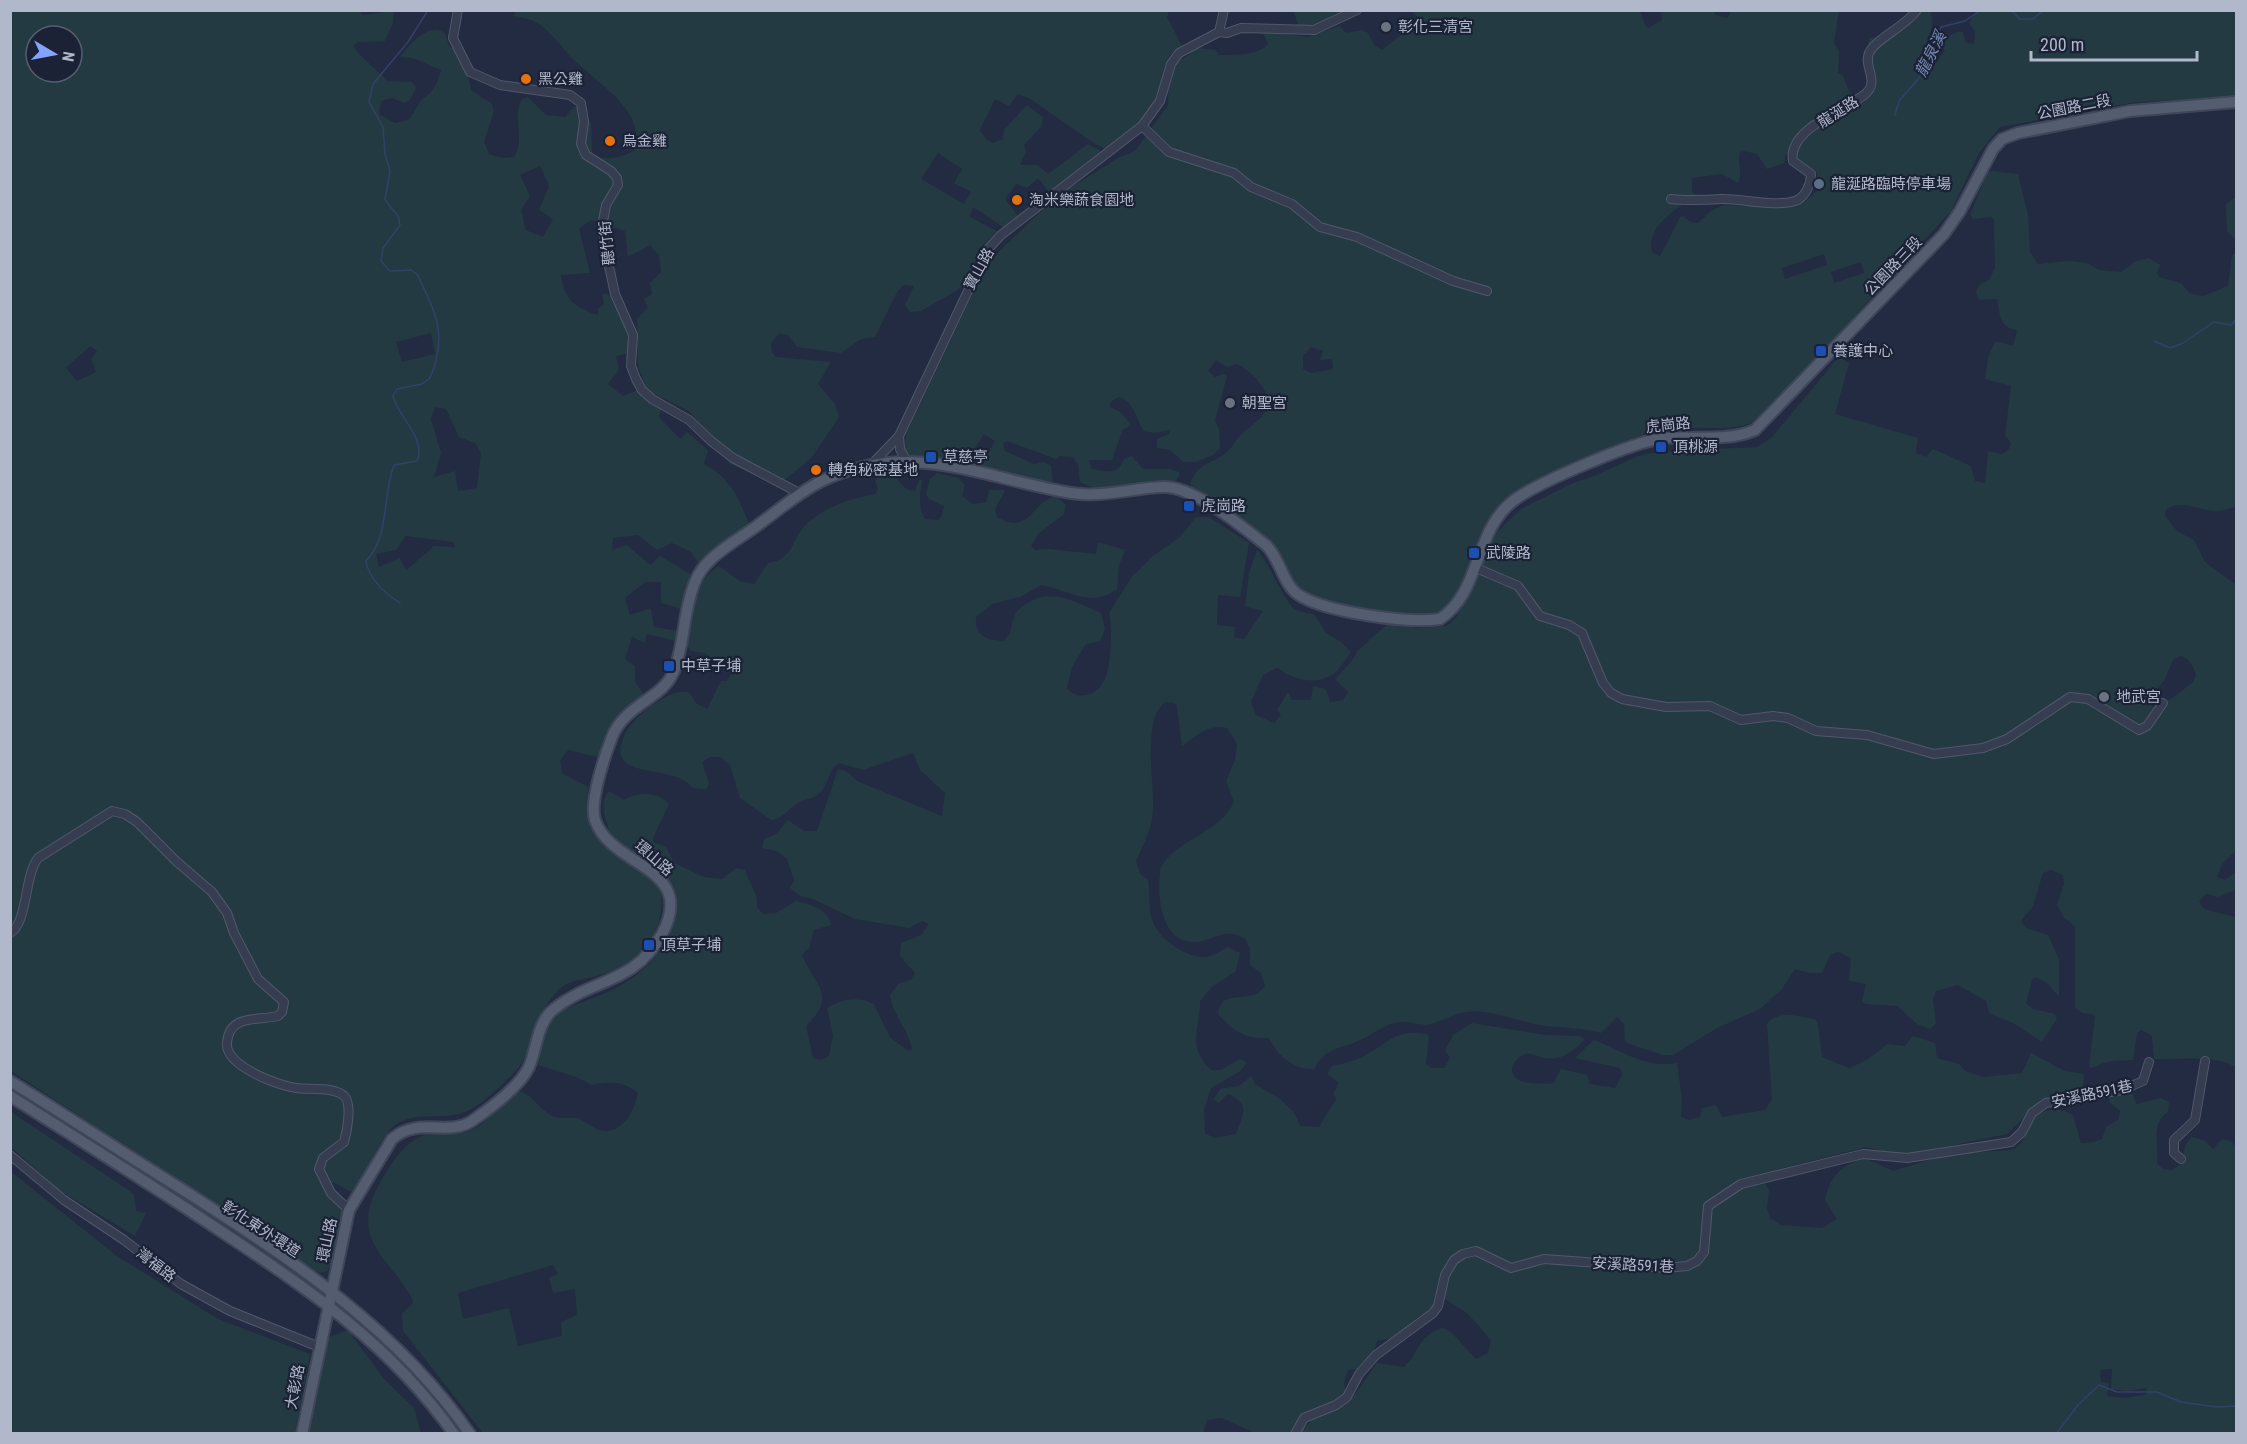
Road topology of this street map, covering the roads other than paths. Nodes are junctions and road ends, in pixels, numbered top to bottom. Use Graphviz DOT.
graph roads {
  1 [pos="458,10"];
  2 [pos="1224,10"];
  3 [pos="1357,10"];
  4 [pos="1917,10"];
  5 [pos="1219,32"];
  6 [pos="2236,102"];
  7 [pos="1142,126"];
  8 [pos="1671,199"];
  9 [pos="1960,211"];
  10 [pos="1487,291"];
  11 [pos="1844,339"];
  12 [pos="899,436"];
  13 [pos="906,460"];
  14 [pos="871,465"];
  15 [pos="801,494"];
  16 [pos="1474,567"];
  17 [pos="2163,703"];
  18 [pos="10,933"];
  19 [pos="2205,1060"];
  20 [pos="2150,1062"];
  21 [pos="10,1081"];
  22 [pos="10,1087"];
  23 [pos="10,1096"];
  24 [pos="10,1103"];
  25 [pos="10,1155"];
  26 [pos="2181,1160"];
  27 [pos="157,1184"];
  28 [pos="349,1210"];
  29 [pos="311,1286"];
  30 [pos="330,1300"];
  31 [pos="319,1347"];
  32 [pos="387,1349"];
  33 [pos="452,1427"];
  34 [pos="302,1434"];
  35 [pos="464,1434"];
  36 [pos="470,1434"];
  37 [pos="1295,1434"];
  1 -- 15 [label="street, 聽竹街"];
  2 -- 5 [label="street"];
  3 -- 5 [label="street"];
  4 -- 8 [label="street, 龍涎路"];
  5 -- 7 [label="street, 寶山路"];
  6 -- 9 [label="main road, 公園路二段"];
  7 -- 10 [label="street"];
  7 -- 12 [label="street, 寶山路"];
  9 -- 11 [label="main road, 公園路三段"];
  11 -- 16 [label="main road, 虎崗路"];
  12 -- 13 [label="street"];
  12 -- 14 [label="street, 寶山路"];
  13 -- 14 [label="main road, 環山路"];
  13 -- 16 [label="main road, 虎崗路"];
  14 -- 15 [label="main road, 環山路"];
  15 -- 28 [label="main road, 環山路"];
  16 -- 17 [label="street"];
  18 -- 28 [label="street"];
  19 -- 26 [label="street"];
  20 -- 37 [label="street, 安溪路591巷"];
  21 -- 27 [label="main road"];
  22 -- 27 [label="main road, 彰化東外環道"];
  23 -- 27 [label="main road, 彰化東外環道"];
  24 -- 27 [label="main road"];
  25 -- 31 [label="street, 灣福路"];
  27 -- 29 [label="main road, 彰化東外環道"];
  28 -- 30 [label="main road, 環山路"];
  29 -- 30 [label="main road"];
  29 -- 30 [label="main road"];
  30 -- 31 [label="main road, 環山路"];
  30 -- 32 [label="main road"];
  30 -- 32 [label="main road"];
  31 -- 34 [label="main road, 大彰路"];
  32 -- 33 [label="main road"];
  33 -- 35 [label="main road"];
  33 -- 36 [label="main road"];
}
